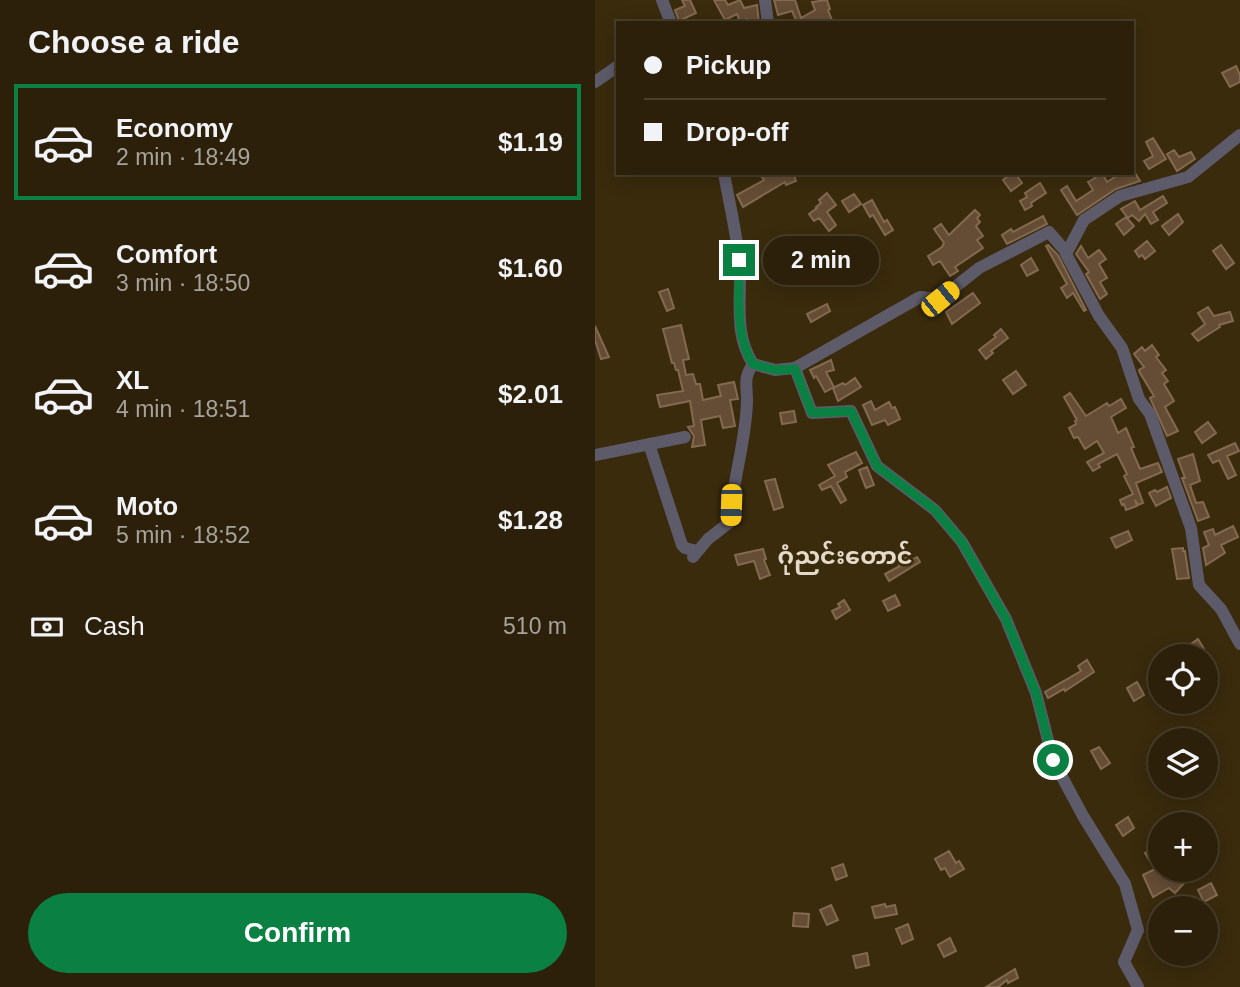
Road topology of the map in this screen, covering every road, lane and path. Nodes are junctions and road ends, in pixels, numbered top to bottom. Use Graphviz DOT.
graph roads {
  1 [pos="662,0"];
  2 [pos="765,0"];
  3 [pos="670,21"];
  4 [pos="768,21"];
  5 [pos="616,67"];
  6 [pos="595,82"];
  7 [pos="1240,135"];
  8 [pos="724,175"];
  9 [pos="1067,253"];
  10 [pos="753,364"];
  11 [pos="795,369"];
  12 [pos="685,437"];
  13 [pos="649,444"];
  14 [pos="595,455"];
  15 [pos="1240,644"];
  16 [pos="1138,987"];
  1 -- 3 [label="street"];
  2 -- 4 [label="street"];
  5 -- 6 [label="street"];
  7 -- 9 [label="street"];
  8 -- 10 [label="street"];
  9 -- 11 [label="street"];
  9 -- 15 [label="street"];
  10 -- 11 [label="street"];
  10 -- 13 [label="street"];
  11 -- 16 [label="street"];
  12 -- 13 [label="street"];
  13 -- 14 [label="street"];
}
